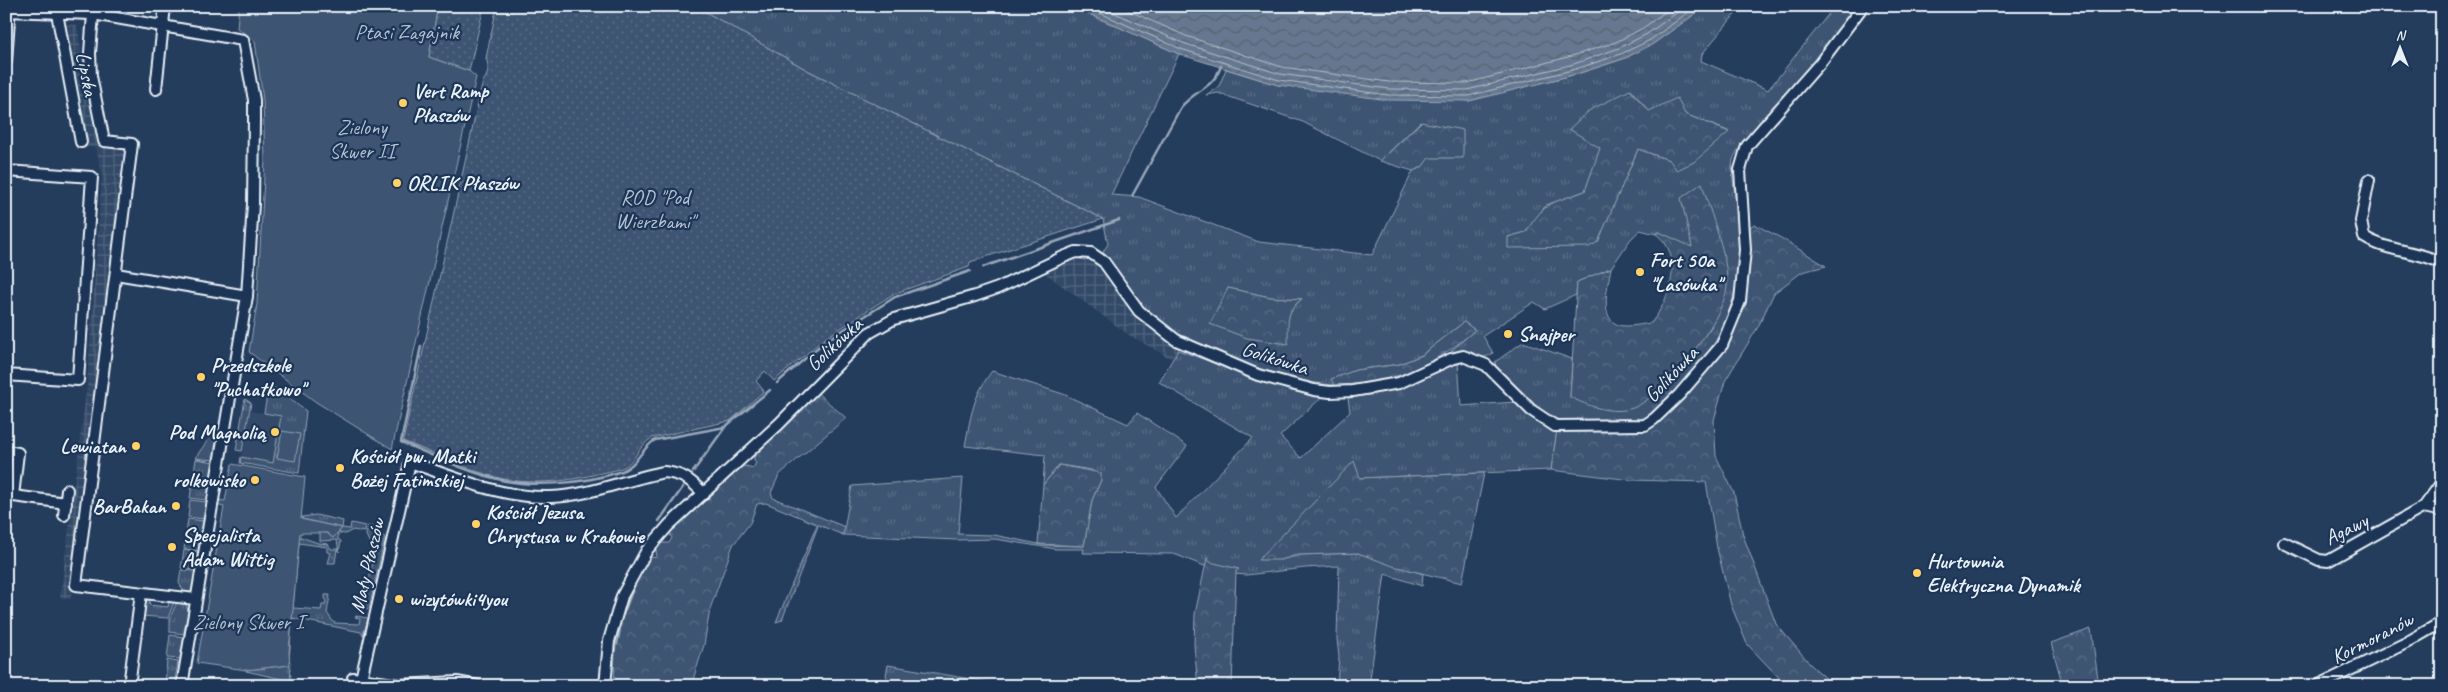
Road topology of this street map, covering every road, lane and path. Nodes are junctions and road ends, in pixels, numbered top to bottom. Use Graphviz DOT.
graph roads {
  1 [pos="165,6"];
  2 [pos="1863,6"];
  3 [pos="9,9"];
  4 [pos="58,13"];
  5 [pos="93,14"];
  6 [pos="164,26"];
  7 [pos="6,61"];
  8 [pos="156,89"];
  9 [pos="81,142"];
  10 [pos="6,171"];
  11 [pos="2369,180"];
  12 [pos="2442,263"];
  13 [pos="116,274"];
  14 [pos="247,296"];
  15 [pos="6,375"];
  16 [pos="6,451"];
  17 [pos="2442,482"];
  18 [pos="67,490"];
  19 [pos="704,494"];
  20 [pos="9,496"];
  21 [pos="66,503"];
  22 [pos="2424,507"];
  23 [pos="2442,511"];
  24 [pos="64,515"];
  25 [pos="2284,542"];
  26 [pos="142,592"];
  27 [pos="195,599"];
  28 [pos="2442,622"];
  29 [pos="608,683"];
  30 [pos="129,686"];
  31 [pos="182,686"];
  32 [pos="478,686"];
  33 [pos="2317,686"];
  1 -- 6 [label="street"];
  2 -- 19 [label="street, Golikówka"];
  3 -- 4 [label="street"];
  3 -- 7 [label="street"];
  4 -- 5 [label="street"];
  4 -- 9 [label="street, Lipska"];
  5 -- 6 [label="street"];
  5 -- 13 [label="street"];
  6 -- 8 [label="street"];
  6 -- 14 [label="street"];
  10 -- 15 [label="street"];
  11 -- 12 [label="street"];
  13 -- 14 [label="street"];
  13 -- 26 [label="street"];
  14 -- 27 [label="street"];
  16 -- 20 [label="street"];
  17 -- 22 [label="street"];
  18 -- 21 [label="street"];
  19 -- 29 [label="street, Golikówka"];
  19 -- 32 [label="street, Mały Płaszów"];
  20 -- 21 [label="street"];
  21 -- 24 [label="street"];
  22 -- 23 [label="street"];
  22 -- 25 [label="street, Agawy"];
  26 -- 27 [label="street"];
  26 -- 30 [label="street"];
  27 -- 31 [label="street"];
  28 -- 33 [label="street, Kormoranów"];
}
